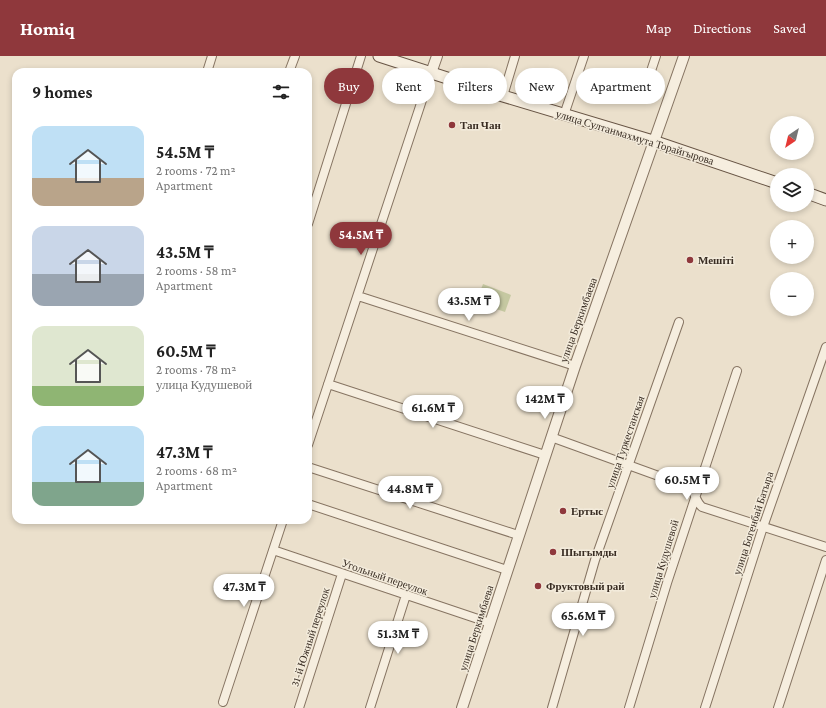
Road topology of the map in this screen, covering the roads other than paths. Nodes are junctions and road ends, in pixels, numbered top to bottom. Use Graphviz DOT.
graph roads {
  1 [pos="212,56"];
  2 [pos="295,56"];
  3 [pos="361,56"];
  4 [pos="379,56"];
  5 [pos="436,56"];
  6 [pos="515,56"];
  7 [pos="584,56"];
  8 [pos="656,56"];
  9 [pos="684,56"];
  10 [pos="208,68"];
  11 [pos="290,68"];
  12 [pos="416,68"];
  13 [pos="432,68"];
  14 [pos="652,68"];
  15 [pos="507,83"];
  16 [pos="507,97"];
  17 [pos="421,104"];
  18 [pos="564,115"];
  19 [pos="654,141"];
  20 [pos="770,181"];
  21 [pos="814,196"];
  22 [pos="826,200"];
  23 [pos="312,211"];
  24 [pos="358,296"];
  25 [pos="679,322"];
  26 [pos="826,347"];
  27 [pos="575,366"];
  28 [pos="737,371"];
  29 [pos="328,384"];
  30 [pos="312,433"];
  31 [pos="551,437"];
  32 [pos="545,455"];
  33 [pos="629,466"];
  34 [pos="312,467"];
  35 [pos="696,494"];
  36 [pos="312,505"];
  37 [pos="282,524"];
  38 [pos="763,526"];
  39 [pos="518,535"];
  40 [pos="826,547"];
  41 [pos="273,550"];
  42 [pos="826,560"];
  43 [pos="507,570"];
  44 [pos="342,574"];
  45 [pos="406,595"];
  46 [pos="490,623"];
  47 [pos="223,702"];
  48 [pos="298,708"];
  49 [pos="370,708"];
  50 [pos="462,708"];
  51 [pos="552,708"];
  52 [pos="629,708"];
  53 [pos="705,708"];
  54 [pos="778,708"];
  1 -- 10 [label="street"];
  2 -- 11 [label="street"];
  3 -- 23 [label="street"];
  4 -- 12 [label="main road, улица Султанмахмута Торайгырова"];
  5 -- 13 [label="street"];
  6 -- 15 [label="street"];
  7 -- 18 [label="street"];
  8 -- 14 [label="street"];
  9 -- 19 [label="street, улица Беркимбаева"];
  16 -- 18 [label="main road, улица Султанмахмута Торайгырова"];
  17 -- 24 [label="street"];
  18 -- 19 [label="main road, улица Султанмахмута Торайгырова"];
  19 -- 20 [label="main road, улица Султанмахмута Торайгырова"];
  19 -- 27 [label="street, улица Беркимбаева"];
  21 -- 22 [label="main road"];
  24 -- 27 [label="street"];
  24 -- 29 [label="street"];
  25 -- 33 [label="street, улица Туркестанская"];
  26 -- 38 [label="street, улица Богенбай Батыра"];
  27 -- 31 [label="street, улица Беркимбаева"];
  28 -- 35 [label="street, улица Кудушевой"];
  29 -- 30 [label="street"];
  29 -- 32 [label="street"];
  31 -- 32 [label="street, улица Беркимбаева"];
  31 -- 33 [label="street"];
  32 -- 39 [label="street, улица Беркимбаева"];
  33 -- 35 [label="street"];
  33 -- 51 [label="street, улица Туркестанская"];
  34 -- 39 [label="street"];
  35 -- 38 [label="street"];
  35 -- 52 [label="street, улица Кудушевой"];
  36 -- 43 [label="street"];
  37 -- 41 [label="street"];
  38 -- 40 [label="street"];
  38 -- 53 [label="street, улица Богенбай Батыра"];
  39 -- 43 [label="street, улица Беркимбаева"];
  41 -- 44 [label="street, Угольный переулок"];
  41 -- 47 [label="street"];
  42 -- 54 [label="street"];
  43 -- 46 [label="street, улица Беркимбаева"];
  44 -- 45 [label="street, Угольный переулок"];
  44 -- 48 [label="street, 31-й Южный переулок"];
  45 -- 46 [label="street, Угольный переулок"];
  45 -- 49 [label="street"];
  46 -- 50 [label="street, улица Беркимбаева"];
}
